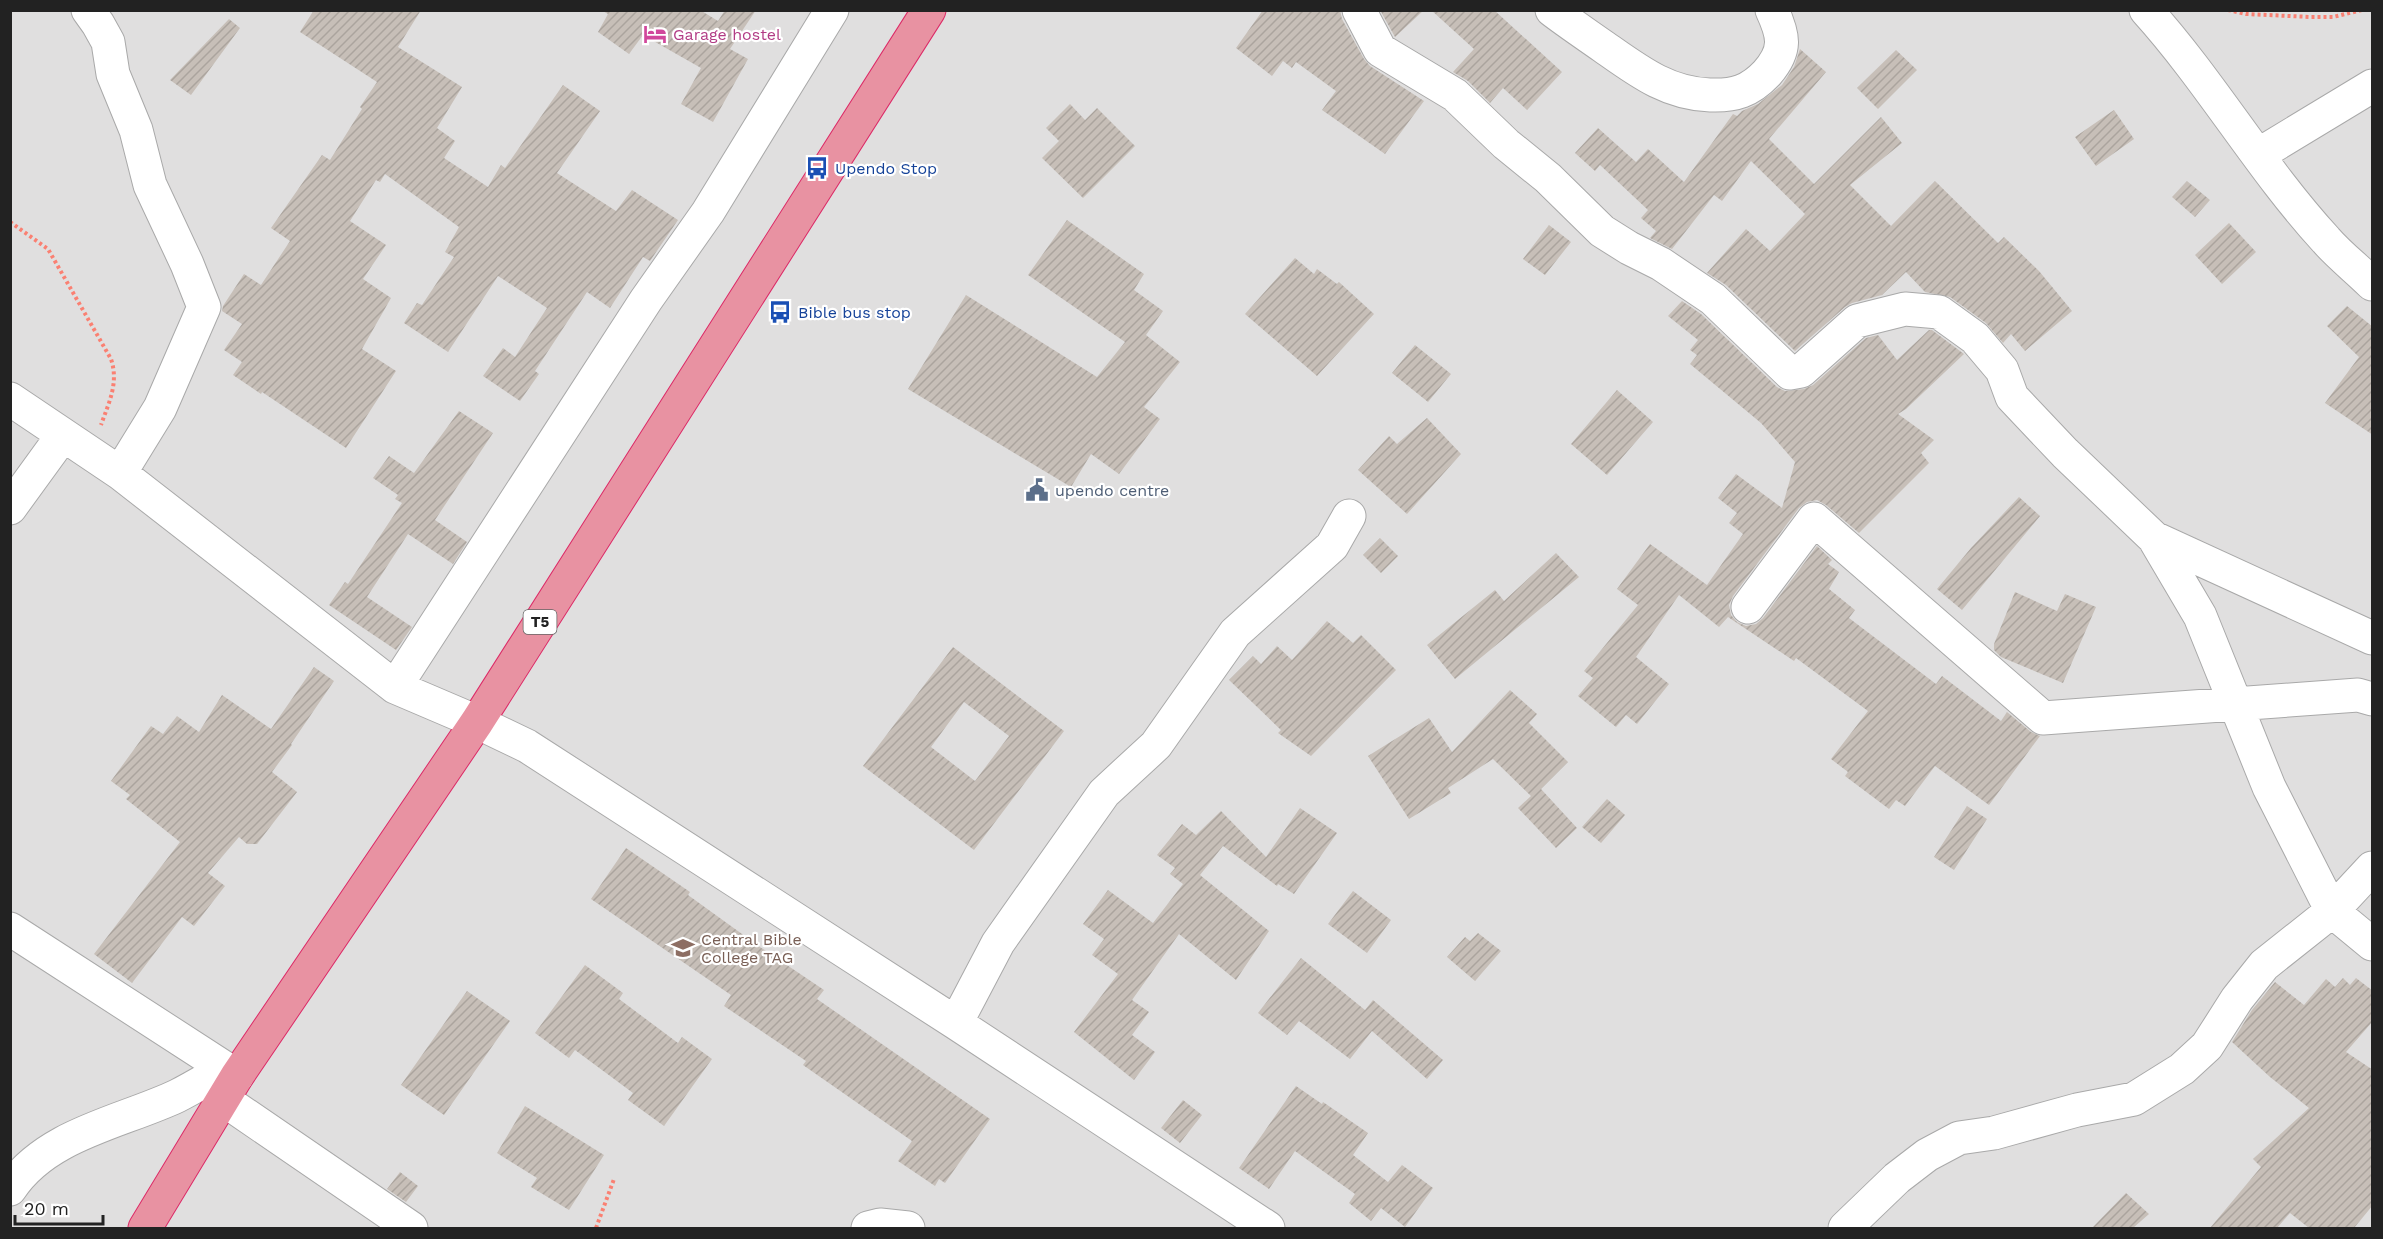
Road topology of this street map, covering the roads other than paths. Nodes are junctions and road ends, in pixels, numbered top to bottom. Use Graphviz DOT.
graph roads {
  1 [pos="88,10"];
  2 [pos="832,10"];
  3 [pos="929,10"];
  4 [pos="1359,10"];
  5 [pos="1552,10"];
  6 [pos="1772,10"];
  7 [pos="2146,10"];
  8 [pos="2373,86"];
  9 [pos="2258,155"];
  10 [pos="2373,284"];
  11 [pos="10,399"];
  12 [pos="75,444"];
  13 [pos="120,473"];
  14 [pos="10,508"];
  15 [pos="1349,516"];
  16 [pos="2154,538"];
  17 [pos="1748,607"];
  18 [pos="2373,638"];
  19 [pos="395,687"];
  20 [pos="2373,699"];
  21 [pos="2236,705"];
  22 [pos="477,722"];
  23 [pos="2373,868"];
  24 [pos="2331,911"];
  25 [pos="10,929"];
  26 [pos="2373,944"];
  27 [pos="956,1023"];
  28 [pos="229,1082"];
  29 [pos="10,1189"];
  30 [pos="145,1228"];
  31 [pos="411,1228"];
  32 [pos="868,1228"];
  33 [pos="908,1228"];
  34 [pos="1268,1228"];
  35 [pos="1845,1228"];
  1 -- 13 [label="street"];
  2 -- 19 [label="street"];
  3 -- 22 [label="highway, T5"];
  4 -- 16 [label="street"];
  5 -- 6 [label="street"];
  7 -- 9 [label="street"];
  8 -- 9 [label="street"];
  9 -- 10 [label="street"];
  11 -- 12 [label="street"];
  12 -- 13 [label="street"];
  12 -- 14 [label="street"];
  13 -- 19 [label="street"];
  15 -- 27 [label="street"];
  16 -- 18 [label="street"];
  16 -- 21 [label="street"];
  17 -- 21 [label="street"];
  19 -- 22 [label="street"];
  20 -- 21 [label="street"];
  21 -- 24 [label="street"];
  22 -- 27 [label="street"];
  22 -- 28 [label="highway, T5"];
  23 -- 24 [label="street"];
  24 -- 26 [label="street"];
  24 -- 35 [label="street"];
  25 -- 28 [label="street"];
  27 -- 34 [label="street"];
  28 -- 29 [label="street"];
  28 -- 30 [label="highway, T5"];
  28 -- 31 [label="street"];
  32 -- 33 [label="street"];
}
